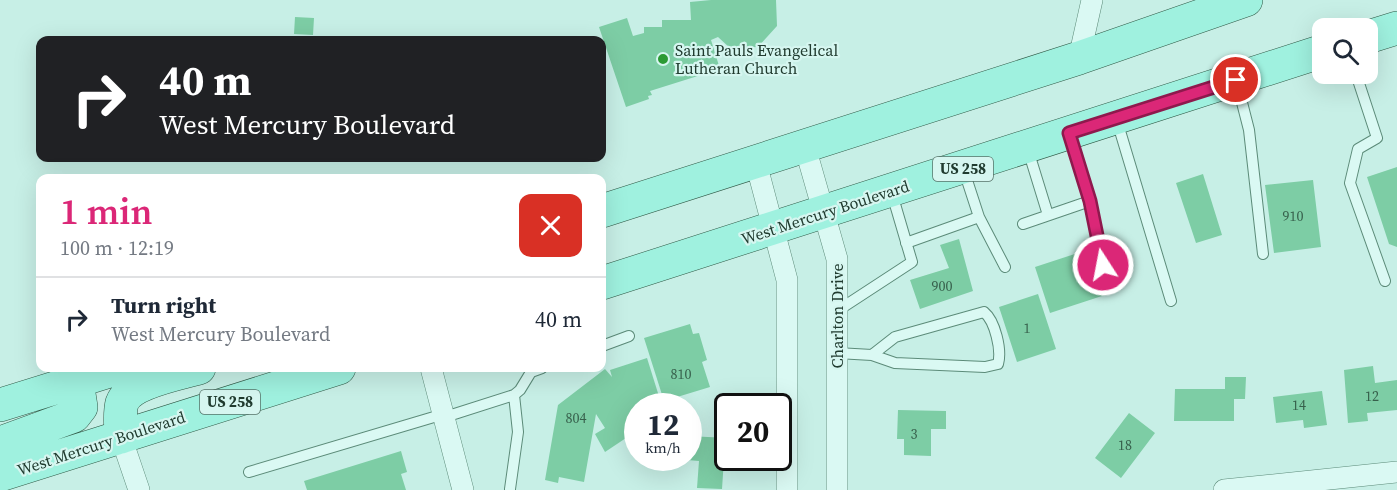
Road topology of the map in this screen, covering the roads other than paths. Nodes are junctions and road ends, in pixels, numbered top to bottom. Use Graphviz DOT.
graph roads {
  1 [pos="1092,0"];
  2 [pos="1236,3"];
  3 [pos="1397,28"];
  4 [pos="1378,34"];
  5 [pos="1312,55"];
  6 [pos="1079,58"];
  7 [pos="1236,80"];
  8 [pos="1359,84"];
  9 [pos="1116,118"];
  10 [pos="1069,133"];
  11 [pos="805,147"];
  12 [pos="1027,147"];
  13 [pos="756,163"];
  14 [pos="964,168"];
  15 [pos="891,190"];
  16 [pos="1090,201"];
  17 [pos="606,211"];
  18 [pos="825,212"];
  19 [pos="1048,215"];
  20 [pos="979,217"];
  21 [pos="1023,224"];
  22 [pos="775,227"];
  23 [pos="906,243"];
  24 [pos="1263,254"];
  25 [pos="1005,267"];
  26 [pos="1385,281"];
  27 [pos="606,282"];
  28 [pos="1108,286"];
  29 [pos="1171,301"];
  30 [pos="837,311"];
  31 [pos="629,336"];
  32 [pos="606,345"];
  33 [pos="837,353"];
  34 [pos="872,356"];
  35 [pos="106,372"];
  36 [pos="185,372"];
  37 [pos="326,372"];
  38 [pos="432,372"];
  39 [pos="531,372"];
  40 [pos="78,381"];
  41 [pos="514,395"];
  42 [pos="0,405"];
  43 [pos="445,416"];
  44 [pos="121,437"];
  45 [pos="0,443"];
  46 [pos="249,472"];
  47 [pos="1397,472"];
  48 [pos="0,475"];
  49 [pos="510,489"];
  50 [pos="139,490"];
  51 [pos="463,490"];
  52 [pos="787,490"];
  53 [pos="837,490"];
  54 [pos="1224,490"];
  1 -- 6 [label="street"];
  2 -- 6 [label="main road"];
  3 -- 4 [label="main road"];
  5 -- 7 [label="main road, West Mercury Boulevard / US 258"];
  6 -- 11 [label="main road"];
  7 -- 9 [label="main road, West Mercury Boulevard / US 258"];
  7 -- 24 [label="lane"];
  8 -- 26 [label="lane"];
  9 -- 10 [label="main road, West Mercury Boulevard / US 258"];
  9 -- 29 [label="lane"];
  10 -- 12 [label="main road, West Mercury Boulevard / US 258"];
  10 -- 16 [label="lane"];
  11 -- 13 [label="main road"];
  11 -- 18 [label="street, Charlton Drive"];
  12 -- 14 [label="main road, West Mercury Boulevard / US 258"];
  12 -- 19 [label="lane"];
  13 -- 17 [label="main road"];
  13 -- 22 [label="street"];
  14 -- 15 [label="main road, West Mercury Boulevard / US 258"];
  14 -- 20 [label="lane"];
  15 -- 18 [label="main road, West Mercury Boulevard / US 258"];
  15 -- 23 [label="lane"];
  16 -- 19 [label="lane"];
  16 -- 28 [label="lane"];
  18 -- 22 [label="main road, West Mercury Boulevard / US 258"];
  18 -- 30 [label="street, Charlton Drive"];
  19 -- 21 [label="lane"];
  20 -- 23 [label="lane"];
  20 -- 25 [label="lane"];
  22 -- 27 [label="main road, West Mercury Boulevard / US 258"];
  22 -- 52 [label="street"];
  23 -- 30 [label="lane"];
  30 -- 33 [label="street, Charlton Drive"];
  31 -- 32 [label="lane"];
  33 -- 34 [label="lane"];
  33 -- 53 [label="street, Charlton Drive"];
  34 -- 34 [label="lane"];
  35 -- 40 [label="main road"];
  36 -- 44 [label="main road"];
  37 -- 44 [label="main road, West Mercury Boulevard / US 258"];
  38 -- 43 [label="street"];
  39 -- 41 [label="lane"];
  40 -- 42 [label="main road"];
  40 -- 45 [label="main road"];
  41 -- 43 [label="lane"];
  41 -- 49 [label="lane"];
  43 -- 46 [label="lane"];
  43 -- 51 [label="street"];
  44 -- 48 [label="main road, West Mercury Boulevard / US 258"];
  44 -- 50 [label="street"];
  47 -- 54 [label="street"];
}
